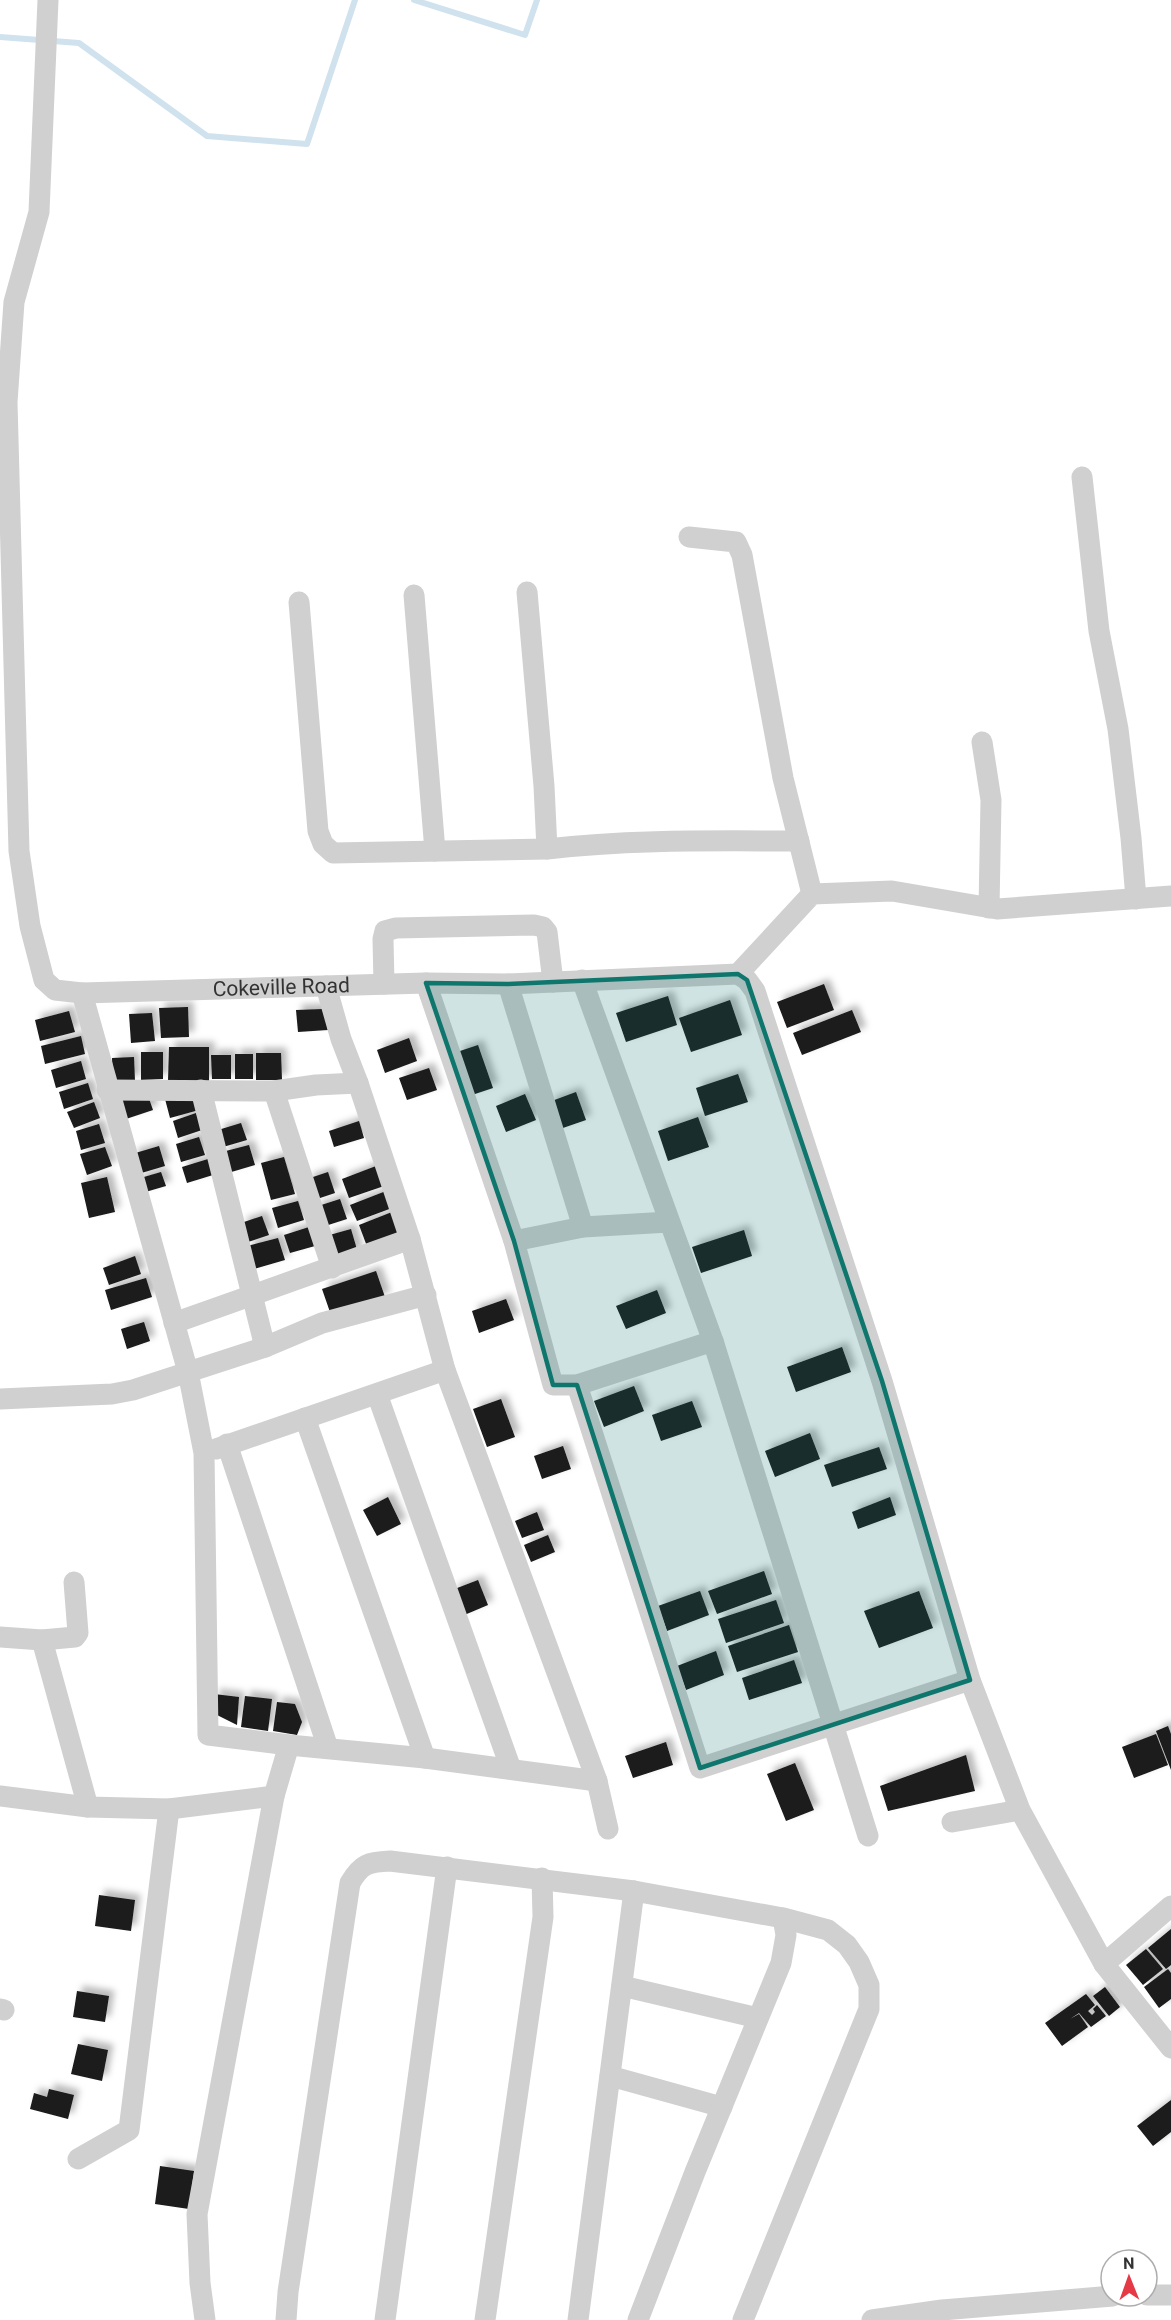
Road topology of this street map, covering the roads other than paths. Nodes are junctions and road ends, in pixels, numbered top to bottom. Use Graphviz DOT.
graph roads {
  1 [pos="48,0"];
  2 [pos="1082,477"];
  3 [pos="689,537"];
  4 [pos="5,545"];
  5 [pos="527,592"];
  6 [pos="414,595"];
  7 [pos="299,602"];
  8 [pos="982,742"];
  9 [pos="799,841"];
  10 [pos="547,849"];
  11 [pos="435,851"];
  12 [pos="813,894"];
  13 [pos="1171,896"];
  14 [pos="1136,899"];
  15 [pos="989,908"];
  16 [pos="738,974"];
  17 [pos="582,980"];
  18 [pos="553,982"];
  19 [pos="426,983"];
  20 [pos="384,984"];
  21 [pos="508,984"];
  22 [pos="326,986"];
  23 [pos="82,993"];
  24 [pos="358,1083"];
  25 [pos="107,1090"];
  26 [pos="201,1090"];
  27 [pos="274,1090"];
  28 [pos="669,1222"];
  29 [pos="583,1227"];
  30 [pos="410,1239"];
  31 [pos="514,1241"];
  32 [pos="332,1268"];
  33 [pos="426,1295"];
  34 [pos="252,1296"];
  35 [pos="174,1323"];
  36 [pos="713,1341"];
  37 [pos="265,1347"];
  38 [pos="445,1370"];
  39 [pos="188,1372"];
  40 [pos="577,1385"];
  41 [pos="377,1394"];
  42 [pos="0,1399"];
  43 [pos="305,1418"];
  44 [pos="227,1444"];
  45 [pos="204,1453"];
  46 [pos="74,1582"];
  47 [pos="0,1637"];
  48 [pos="42,1640"];
  49 [pos="970,1680"];
  50 [pos="833,1726"];
  51 [pos="289,1746"];
  52 [pos="328,1748"];
  53 [pos="425,1758"];
  54 [pos="511,1769"];
  55 [pos="597,1781"];
  56 [pos="0,1796"];
  57 [pos="274,1796"];
  58 [pos="87,1807"];
  59 [pos="169,1809"];
  60 [pos="1020,1810"];
  61 [pos="952,1822"];
  62 [pos="608,1829"];
  63 [pos="868,1836"];
  64 [pos="447,1868"];
  65 [pos="542,1878"];
  66 [pos="634,1890"];
  67 [pos="1171,1906"];
  68 [pos="783,1918"];
  69 [pos="1104,1964"];
  70 [pos="622,1986"];
  71 [pos="758,2018"];
  72 [pos="1171,2048"];
  73 [pos="610,2076"];
  74 [pos="722,2107"];
  75 [pos="78,2159"];
  76 [pos="1099,2297"];
  77 [pos="205,2320"];
  78 [pos="286,2320"];
  79 [pos="385,2320"];
  80 [pos="485,2320"];
  81 [pos="578,2320"];
  82 [pos="638,2320"];
  83 [pos="743,2320"];
  84 [pos="872,2320"];
  1 -- 4 [label="street"];
  2 -- 14 [label="street"];
  3 -- 9 [label="street"];
  4 -- 23 [label="street, Cokeville Road"];
  5 -- 10 [label="street"];
  6 -- 11 [label="street"];
  7 -- 11 [label="street"];
  8 -- 15 [label="street"];
  9 -- 10 [label="street"];
  9 -- 12 [label="street"];
  10 -- 11 [label="street"];
  12 -- 15 [label="street"];
  12 -- 16 [label="street"];
  13 -- 14 [label="street"];
  14 -- 15 [label="street"];
  16 -- 17 [label="street, Cokeville Road"];
  16 -- 49 [label="street"];
  17 -- 18 [label="street, Cokeville Road"];
  17 -- 28 [label="street"];
  18 -- 20 [label="street"];
  18 -- 21 [label="street, Cokeville Road"];
  19 -- 20 [label="street, Cokeville Road"];
  19 -- 21 [label="street, Cokeville Road"];
  19 -- 31 [label="street"];
  20 -- 22 [label="street, Cokeville Road"];
  21 -- 29 [label="street"];
  22 -- 23 [label="street, Cokeville Road"];
  22 -- 24 [label="street"];
  23 -- 25 [label="street"];
  24 -- 27 [label="street"];
  24 -- 30 [label="street"];
  25 -- 26 [label="street"];
  25 -- 35 [label="street"];
  26 -- 27 [label="street"];
  26 -- 34 [label="street"];
  27 -- 32 [label="street"];
  28 -- 29 [label="street"];
  28 -- 36 [label="street"];
  29 -- 31 [label="street"];
  30 -- 32 [label="street"];
  30 -- 33 [label="street"];
  31 -- 40 [label="street"];
  32 -- 34 [label="street"];
  33 -- 37 [label="street"];
  33 -- 38 [label="street"];
  34 -- 35 [label="street"];
  34 -- 37 [label="street"];
  35 -- 39 [label="street"];
  36 -- 40 [label="street"];
  36 -- 50 [label="street"];
  37 -- 39 [label="street"];
  38 -- 41 [label="street"];
  38 -- 55 [label="street"];
  39 -- 42 [label="street"];
  39 -- 45 [label="street"];
  40 -- 50 [label="street"];
  41 -- 43 [label="street"];
  41 -- 54 [label="street"];
  43 -- 44 [label="street"];
  43 -- 53 [label="street"];
  44 -- 45 [label="street"];
  44 -- 52 [label="street"];
  45 -- 51 [label="street"];
  46 -- 48 [label="street"];
  47 -- 48 [label="street"];
  48 -- 58 [label="street"];
  49 -- 50 [label="street"];
  49 -- 60 [label="street"];
  50 -- 63 [label="street"];
  51 -- 52 [label="street"];
  51 -- 57 [label="street"];
  52 -- 53 [label="street"];
  53 -- 54 [label="street"];
  54 -- 55 [label="street"];
  55 -- 62 [label="street"];
  56 -- 58 [label="street"];
  57 -- 59 [label="street"];
  57 -- 77 [label="street"];
  58 -- 59 [label="street"];
  59 -- 75 [label="street"];
  60 -- 61 [label="street"];
  60 -- 69 [label="street"];
  64 -- 65 [label="street"];
  64 -- 78 [label="street"];
  64 -- 79 [label="street"];
  65 -- 66 [label="street"];
  65 -- 80 [label="street"];
  66 -- 68 [label="street"];
  66 -- 70 [label="street"];
  67 -- 69 [label="street"];
  68 -- 71 [label="street"];
  68 -- 83 [label="street"];
  69 -- 72 [label="street"];
  70 -- 71 [label="street"];
  70 -- 73 [label="street"];
  71 -- 74 [label="street"];
  73 -- 74 [label="street"];
  73 -- 81 [label="street"];
  74 -- 82 [label="street"];
  76 -- 84 [label="street"];
}
